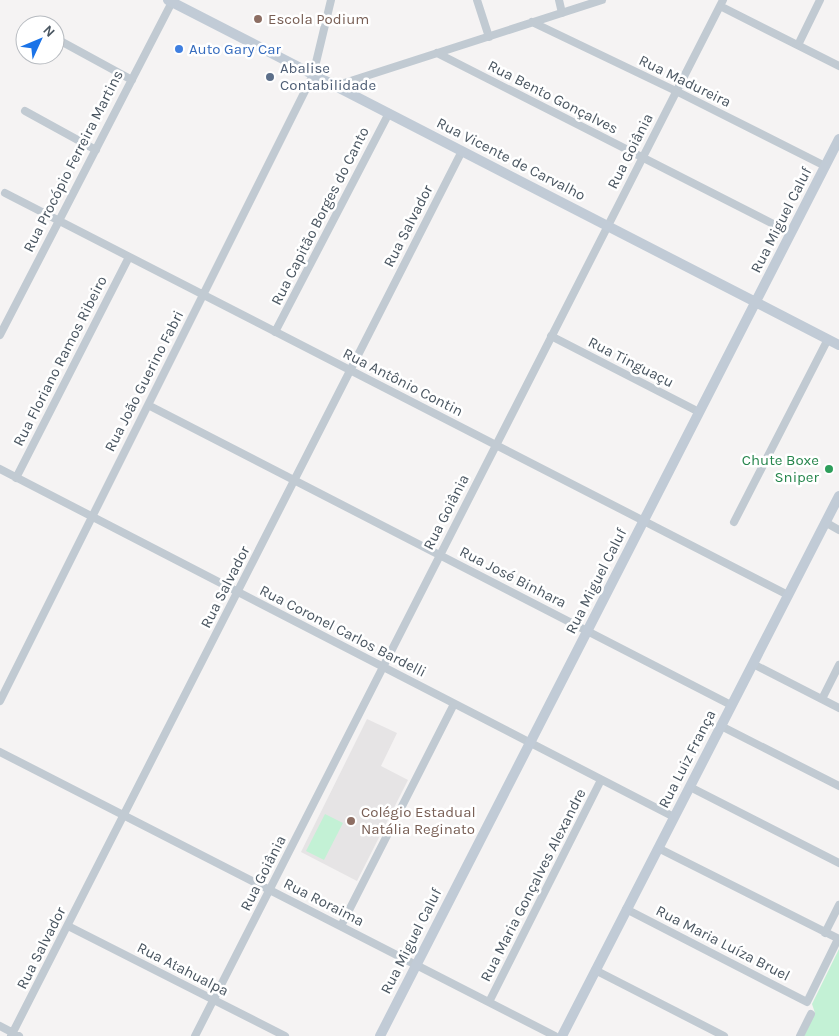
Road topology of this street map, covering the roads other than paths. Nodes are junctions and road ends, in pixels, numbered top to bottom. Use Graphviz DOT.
graph roads {
  1 [pos="331,0"];
  2 [pos="478,0"];
  3 [pos="559,0"];
  4 [pos="602,0"];
  5 [pos="820,0"];
  6 [pos="171,1"];
  7 [pos="721,3"];
  8 [pos="562,13"];
  9 [pos="532,22"];
  10 [pos="489,37"];
  11 [pos="65,43"];
  12 [pos="798,45"];
  13 [pos="437,53"];
  14 [pos="839,66"];
  15 [pos="313,75"];
  16 [pos="132,80"];
  17 [pos="335,86"];
  18 [pos="676,91"];
  19 [pos="25,111"];
  20 [pos="389,113"];
  21 [pos="839,139"];
  22 [pos="96,150"];
  23 [pos="462,151"];
  24 [pos="642,158"];
  25 [pos="825,166"];
  26 [pos="5,194"];
  27 [pos="59,221"];
  28 [pos="608,226"];
  29 [pos="791,233"];
  30 [pos="128,257"];
  31 [pos="203,295"];
  32 [pos="756,302"];
  33 [pos="276,332"];
  34 [pos="0,335"];
  35 [pos="551,336"];
  36 [pos="828,339"];
  37 [pos="839,345"];
  38 [pos="350,370"];
  39 [pos="148,404"];
  40 [pos="699,412"];
  41 [pos="496,445"];
  42 [pos="0,469"];
  43 [pos="16,478"];
  44 [pos="295,480"];
  45 [pos="839,496"];
  46 [pos="92,517"];
  47 [pos="644,521"];
  48 [pos="734,522"];
  49 [pos="825,522"];
  50 [pos="839,530"];
  51 [pos="440,555"];
  52 [pos="238,592"];
  53 [pos="788,595"];
  54 [pos="587,631"];
  55 [pos="752,664"];
  56 [pos="839,665"];
  57 [pos="383,667"];
  58 [pos="822,699"];
  59 [pos="0,701"];
  60 [pos="454,704"];
  61 [pos="732,705"];
  62 [pos="839,708"];
  63 [pos="721,726"];
  64 [pos="530,743"];
  65 [pos="0,752"];
  66 [pos="601,780"];
  67 [pos="690,786"];
  68 [pos="839,786"];
  69 [pos="124,815"];
  70 [pos="674,818"];
  71 [pos="658,848"];
  72 [pos="839,862"];
  73 [pos="269,890"];
  74 [pos="839,905"];
  75 [pos="626,909"];
  76 [pos="68,926"];
  77 [pos="341,926"];
  78 [pos="825,932"];
  79 [pos="838,939"];
  80 [pos="416,965"];
  81 [pos="595,970"];
  82 [pos="213,1000"];
  83 [pos="489,1002"];
  84 [pos="811,1014"];
  85 [pos="0,1026"];
  86 [pos="14,1035"];
  87 [pos="195,1036"];
  88 [pos="285,1036"];
  89 [pos="380,1036"];
  90 [pos="555,1036"];
  91 [pos="562,1036"];
  92 [pos="724,1036"];
  93 [pos="800,1036"];
  1 -- 15 [label="street, Rua João Guerino Fabri"];
  2 -- 10 [label="street"];
  3 -- 8 [label="street"];
  4 -- 8 [label="street"];
  5 -- 12 [label="street"];
  6 -- 15 [label="main road, Rua Vicente de Carvalho"];
  6 -- 16 [label="street, Rua Procópio Ferreira Martins"];
  7 -- 12 [label="street"];
  7 -- 18 [label="street, Rua Goiânia"];
  8 -- 9 [label="street"];
  9 -- 10 [label="street"];
  9 -- 18 [label="street, Rua Madureira"];
  10 -- 13 [label="street"];
  11 -- 16 [label="street"];
  12 -- 14 [label="street"];
  13 -- 17 [label="street"];
  13 -- 24 [label="street, Rua Bento Gonçalves"];
  15 -- 17 [label="main road, Rua Vicente de Carvalho"];
  15 -- 31 [label="street, Rua João Guerino Fabri"];
  16 -- 22 [label="street, Rua Procópio Ferreira Martins"];
  17 -- 20 [label="main road, Rua Vicente de Carvalho"];
  18 -- 24 [label="street, Rua Goiânia"];
  18 -- 25 [label="street, Rua Madureira"];
  19 -- 22 [label="street"];
  20 -- 23 [label="main road, Rua Vicente de Carvalho"];
  20 -- 33 [label="street, Rua Capitão Borges do Canto"];
  21 -- 25 [label="main road, Rua Miguel Caluf"];
  22 -- 27 [label="street, Rua Procópio Ferreira Martins"];
  23 -- 28 [label="main road, Rua Vicente de Carvalho"];
  23 -- 38 [label="street, Rua Salvador"];
  24 -- 28 [label="street, Rua Goiânia"];
  24 -- 29 [label="street, Rua Bento Gonçalves"];
  25 -- 29 [label="main road, Rua Miguel Caluf"];
  26 -- 27 [label="street, Rua Antônio Contin"];
  27 -- 30 [label="street, Rua Antônio Contin"];
  27 -- 34 [label="street, Rua Procópio Ferreira Martins"];
  28 -- 32 [label="main road, Rua Vicente de Carvalho"];
  28 -- 35 [label="street, Rua Goiânia"];
  29 -- 32 [label="main road, Rua Miguel Caluf"];
  30 -- 31 [label="street, Rua Antônio Contin"];
  30 -- 43 [label="street, Rua Floriano Ramos Ribeiro"];
  31 -- 33 [label="street, Rua Antônio Contin"];
  31 -- 39 [label="street, Rua João Guerino Fabri"];
  32 -- 36 [label="main road, Rua Vicente de Carvalho"];
  32 -- 40 [label="main road, Rua Miguel Caluf"];
  33 -- 38 [label="street, Rua Antônio Contin"];
  35 -- 40 [label="street, Rua Tinguaçu"];
  35 -- 41 [label="street, Rua Goiânia"];
  36 -- 37 [label="main road, Rua Vicente de Carvalho"];
  36 -- 48 [label="street"];
  38 -- 41 [label="street, Rua Antônio Contin"];
  38 -- 44 [label="street, Rua Salvador"];
  39 -- 44 [label="street, Rua José Binhara"];
  39 -- 46 [label="street, Rua João Guerino Fabri"];
  40 -- 47 [label="main road, Rua Miguel Caluf"];
  41 -- 47 [label="street, Rua Antônio Contin"];
  41 -- 51 [label="street, Rua Goiânia"];
  42 -- 43 [label="street, Rua Coronel Carlos Bardelli"];
  43 -- 46 [label="street, Rua Coronel Carlos Bardelli"];
  44 -- 51 [label="street, Rua José Binhara"];
  44 -- 52 [label="street, Rua Salvador"];
  45 -- 49 [label="main road, Rua Luiz França"];
  46 -- 52 [label="street, Rua Coronel Carlos Bardelli"];
  46 -- 59 [label="street, Rua João Guerino Fabri"];
  47 -- 53 [label="street, Rua Antônio Contin"];
  47 -- 54 [label="main road, Rua Miguel Caluf"];
  49 -- 50 [label="street"];
  49 -- 53 [label="main road, Rua Luiz França"];
  51 -- 54 [label="street, Rua José Binhara"];
  51 -- 57 [label="street, Rua Goiânia"];
  52 -- 57 [label="street, Rua Coronel Carlos Bardelli"];
  52 -- 69 [label="street, Rua Salvador"];
  53 -- 55 [label="main road, Rua Luiz França"];
  54 -- 61 [label="street, Rua José Binhara"];
  54 -- 64 [label="main road, Rua Miguel Caluf"];
  55 -- 58 [label="street"];
  55 -- 61 [label="main road, Rua Luiz França"];
  56 -- 58 [label="street"];
  57 -- 60 [label="street, Rua Coronel Carlos Bardelli"];
  57 -- 73 [label="street, Rua Goiânia"];
  58 -- 62 [label="street"];
  60 -- 64 [label="street, Rua Coronel Carlos Bardelli"];
  60 -- 77 [label="street"];
  61 -- 63 [label="main road, Rua Luiz França"];
  63 -- 67 [label="main road, Rua Luiz França"];
  63 -- 68 [label="street"];
  64 -- 66 [label="street, Rua Coronel Carlos Bardelli"];
  64 -- 80 [label="main road, Rua Miguel Caluf"];
  65 -- 69 [label="street, Rua Roraima"];
  66 -- 70 [label="street, Rua Coronel Carlos Bardelli"];
  66 -- 83 [label="street, Rua Maria Gonçalves Alexandre"];
  67 -- 70 [label="main road, Rua Luiz França"];
  67 -- 72 [label="street"];
  69 -- 73 [label="street, Rua Roraima"];
  69 -- 76 [label="street, Rua Salvador"];
  70 -- 71 [label="main road, Rua Luiz França"];
  71 -- 75 [label="main road, Rua Luiz França"];
  71 -- 78 [label="street"];
  73 -- 77 [label="street, Rua Roraima"];
  73 -- 82 [label="street, Rua Goiânia"];
  74 -- 78 [label="street"];
  75 -- 79 [label="street, Rua Maria Luíza Bruel"];
  75 -- 81 [label="main road, Rua Luiz França"];
  76 -- 82 [label="street, Rua Atahualpa"];
  76 -- 86 [label="street, Rua Salvador"];
  77 -- 80 [label="street, Rua Roraima"];
  78 -- 79 [label="street"];
  80 -- 83 [label="street, Rua Roraima"];
  80 -- 89 [label="main road, Rua Miguel Caluf"];
  81 -- 91 [label="main road, Rua Luiz França"];
  81 -- 92 [label="street"];
  82 -- 87 [label="street, Rua Goiânia"];
  82 -- 88 [label="street, Rua Atahualpa"];
  83 -- 90 [label="street, Rua Roraima"];
  84 -- 93 [label="street"];
  85 -- 86 [label="street"];
}
